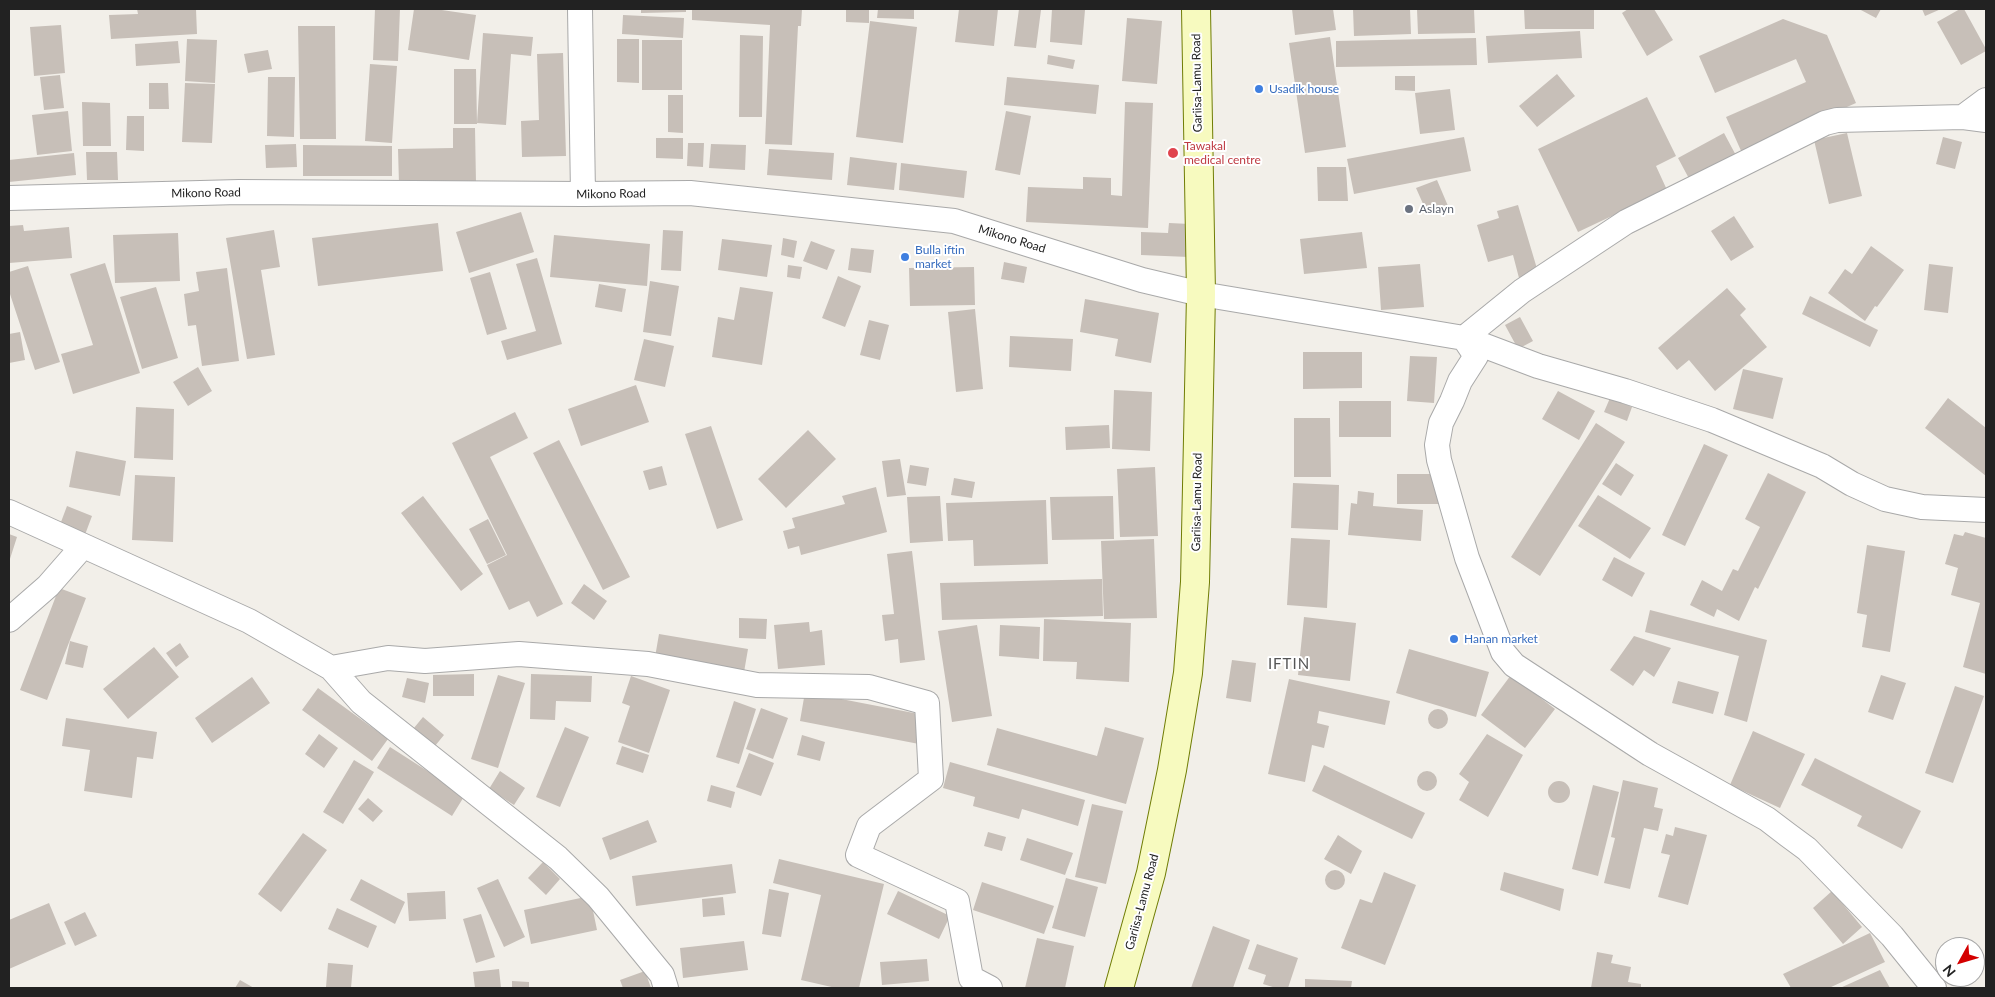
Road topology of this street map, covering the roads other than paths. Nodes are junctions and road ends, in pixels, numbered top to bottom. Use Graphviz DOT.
graph roads {
  1 [pos="580,9"];
  2 [pos="1196,9"];
  3 [pos="1986,100"];
  4 [pos="1963,117"];
  5 [pos="1986,120"];
  6 [pos="583,194"];
  7 [pos="9,198"];
  8 [pos="1201,294"];
  9 [pos="1464,338"];
  10 [pos="1986,510"];
  11 [pos="9,512"];
  12 [pos="83,546"];
  13 [pos="9,620"];
  14 [pos="331,668"];
  15 [pos="666,988"];
  16 [pos="990,988"];
  17 [pos="1119,988"];
  18 [pos="1934,988"];
  1 -- 6 [label="street"];
  2 -- 8 [label="street, Gariisa-Lamu Road"];
  3 -- 4 [label="street"];
  4 -- 5 [label="street"];
  4 -- 9 [label="street"];
  6 -- 7 [label="street, Mikono Road"];
  6 -- 8 [label="street, Mikono Road"];
  8 -- 9 [label="street, Mikono Road"];
  8 -- 17 [label="street, Gariisa-Lamu Road"];
  9 -- 10 [label="street, Mikono Road"];
  9 -- 18 [label="street"];
  11 -- 12 [label="street"];
  12 -- 13 [label="street"];
  12 -- 14 [label="street"];
  14 -- 15 [label="street"];
  14 -- 16 [label="street"];
}
